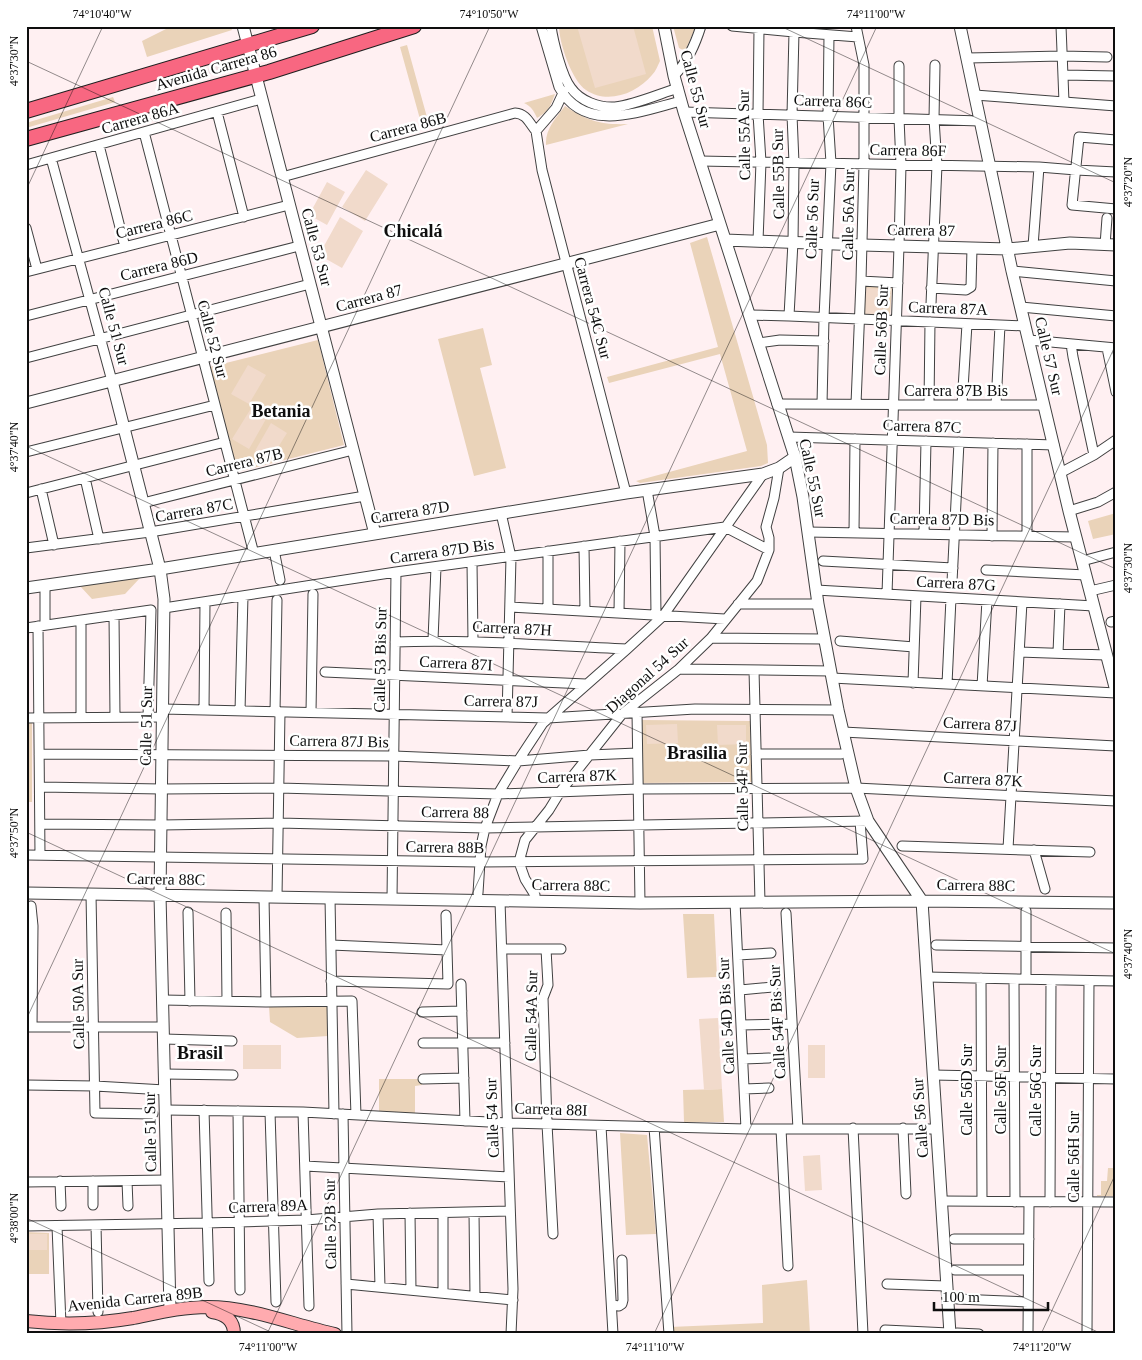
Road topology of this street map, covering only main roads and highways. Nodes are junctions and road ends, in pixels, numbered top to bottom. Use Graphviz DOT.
graph roads {
  1 [pos="312,26"];
  2 [pos="414,26"];
  3 [pos="26,111"];
  4 [pos="26,139"];
  5 [pos="131,1318"];
  6 [pos="26,1321"];
  7 [pos="234,1334"];
  8 [pos="335,1334"];
  1 -- 3 [label="main road, Avenida Carrera 86"];
  2 -- 4 [label="main road, Avenida Carrera 86"];
  5 -- 6 [label="main road, Avenida Carrera 89B"];
  5 -- 7 [label="main road"];
  5 -- 8 [label="main road, Avenida Carrera 89B"];
}
